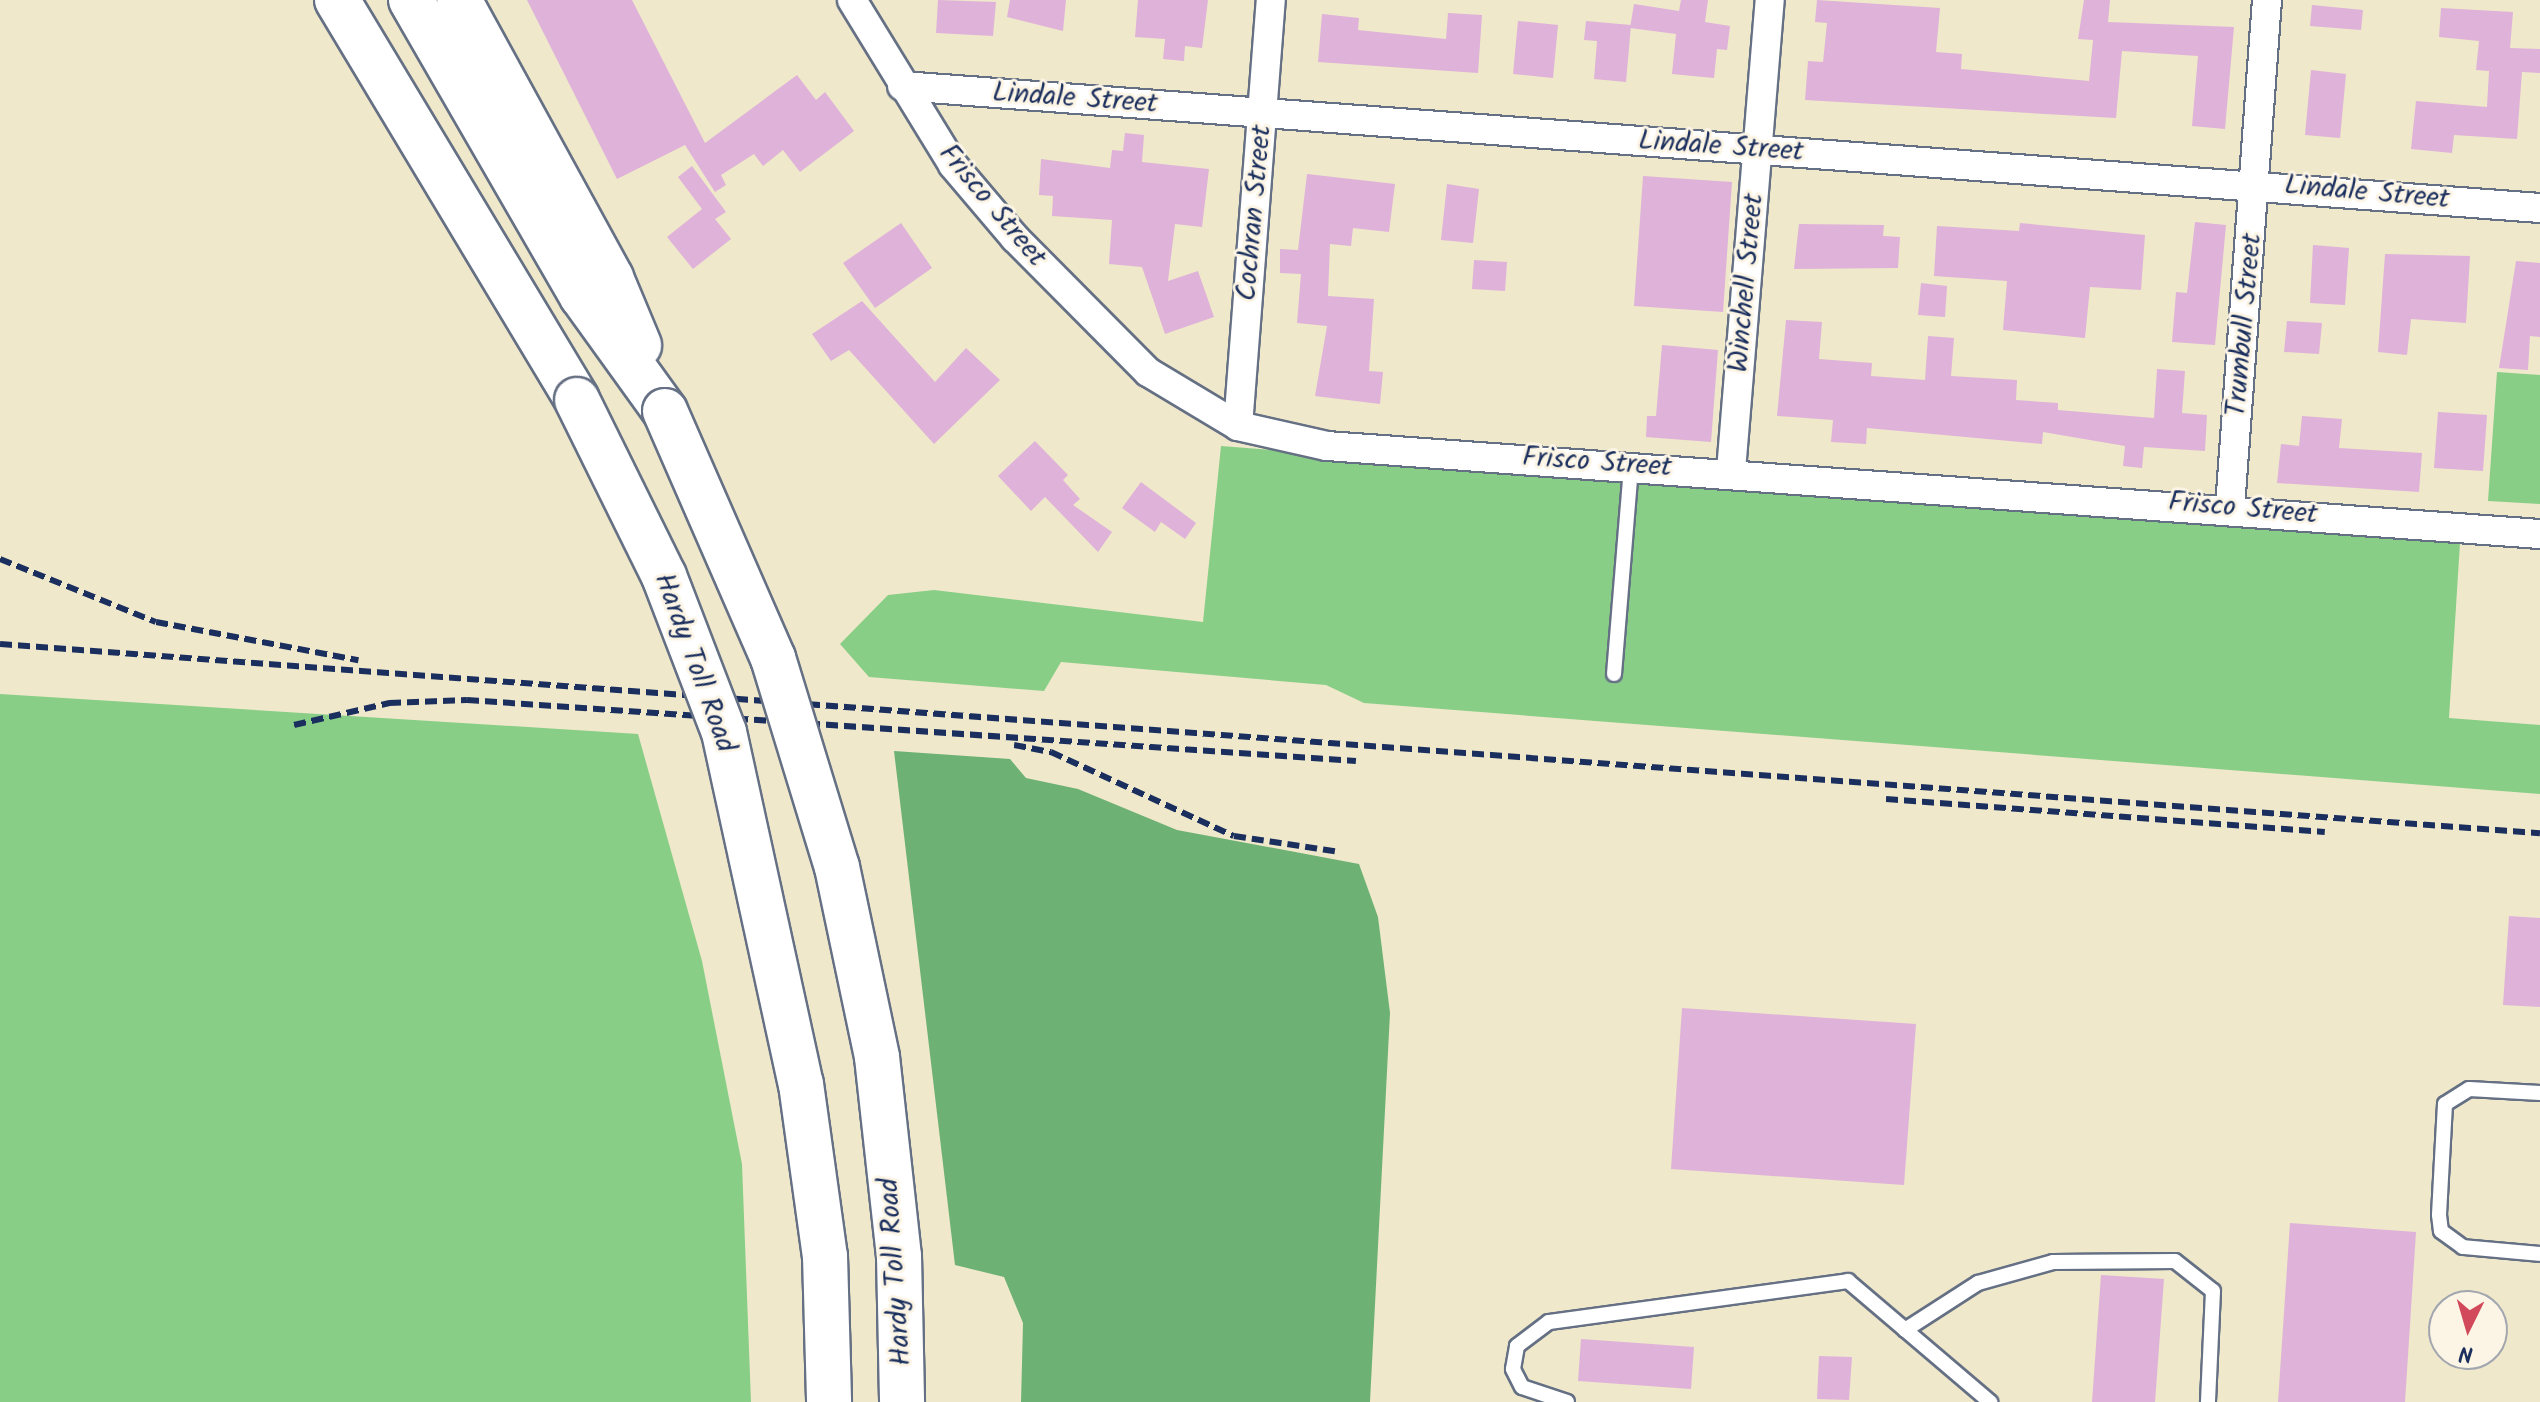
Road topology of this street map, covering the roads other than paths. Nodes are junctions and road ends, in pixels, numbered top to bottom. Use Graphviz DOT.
graph roads {
  1 [pos="337,0"];
  2 [pos="411,0"];
  3 [pos="459,0"];
  4 [pos="852,0"];
  5 [pos="1271,0"];
  6 [pos="1770,0"];
  7 [pos="2267,0"];
  8 [pos="902,86"];
  9 [pos="1263,113"];
  10 [pos="1757,149"];
  11 [pos="2257,184"];
  12 [pos="2540,208"];
  13 [pos="665,411"];
  14 [pos="1238,426"];
  15 [pos="1631,465"];
  16 [pos="1731,471"];
  17 [pos="2230,507"];
  18 [pos="2540,534"];
  19 [pos="1614,674"];
  20 [pos="2540,1093"];
  21 [pos="2540,1254"];
  22 [pos="1905,1330"];
  23 [pos="829,1402"];
  24 [pos="902,1402"];
  25 [pos="1567,1402"];
  26 [pos="1990,1402"];
  27 [pos="2208,1402"];
  1 -- 23 [label="highway, Hardy Toll Road, bridge"];
  2 -- 13 [label="highway"];
  3 -- 13 [label="highway"];
  4 -- 8 [label="street, Frisco Street"];
  5 -- 9 [label="street, Cochran Street"];
  6 -- 10 [label="street, Winchell Street"];
  7 -- 11 [label="street, Trumbull Street"];
  8 -- 9 [label="street, Lindale Street"];
  8 -- 14 [label="street, Frisco Street"];
  9 -- 10 [label="street, Lindale Street"];
  9 -- 14 [label="street, Cochran Street"];
  10 -- 11 [label="street, Lindale Street"];
  10 -- 16 [label="street, Winchell Street"];
  11 -- 12 [label="street, Lindale Street"];
  11 -- 17 [label="street, Trumbull Street"];
  13 -- 24 [label="highway, Hardy Toll Road, bridge"];
  14 -- 15 [label="street, Frisco Street"];
  15 -- 16 [label="street, Frisco Street"];
  15 -- 19 [label="lane"];
  16 -- 17 [label="street, Frisco Street"];
  17 -- 18 [label="street, Frisco Street"];
  20 -- 21 [label="lane"];
  22 -- 25 [label="lane"];
  22 -- 26 [label="lane"];
  22 -- 27 [label="lane"];
}
